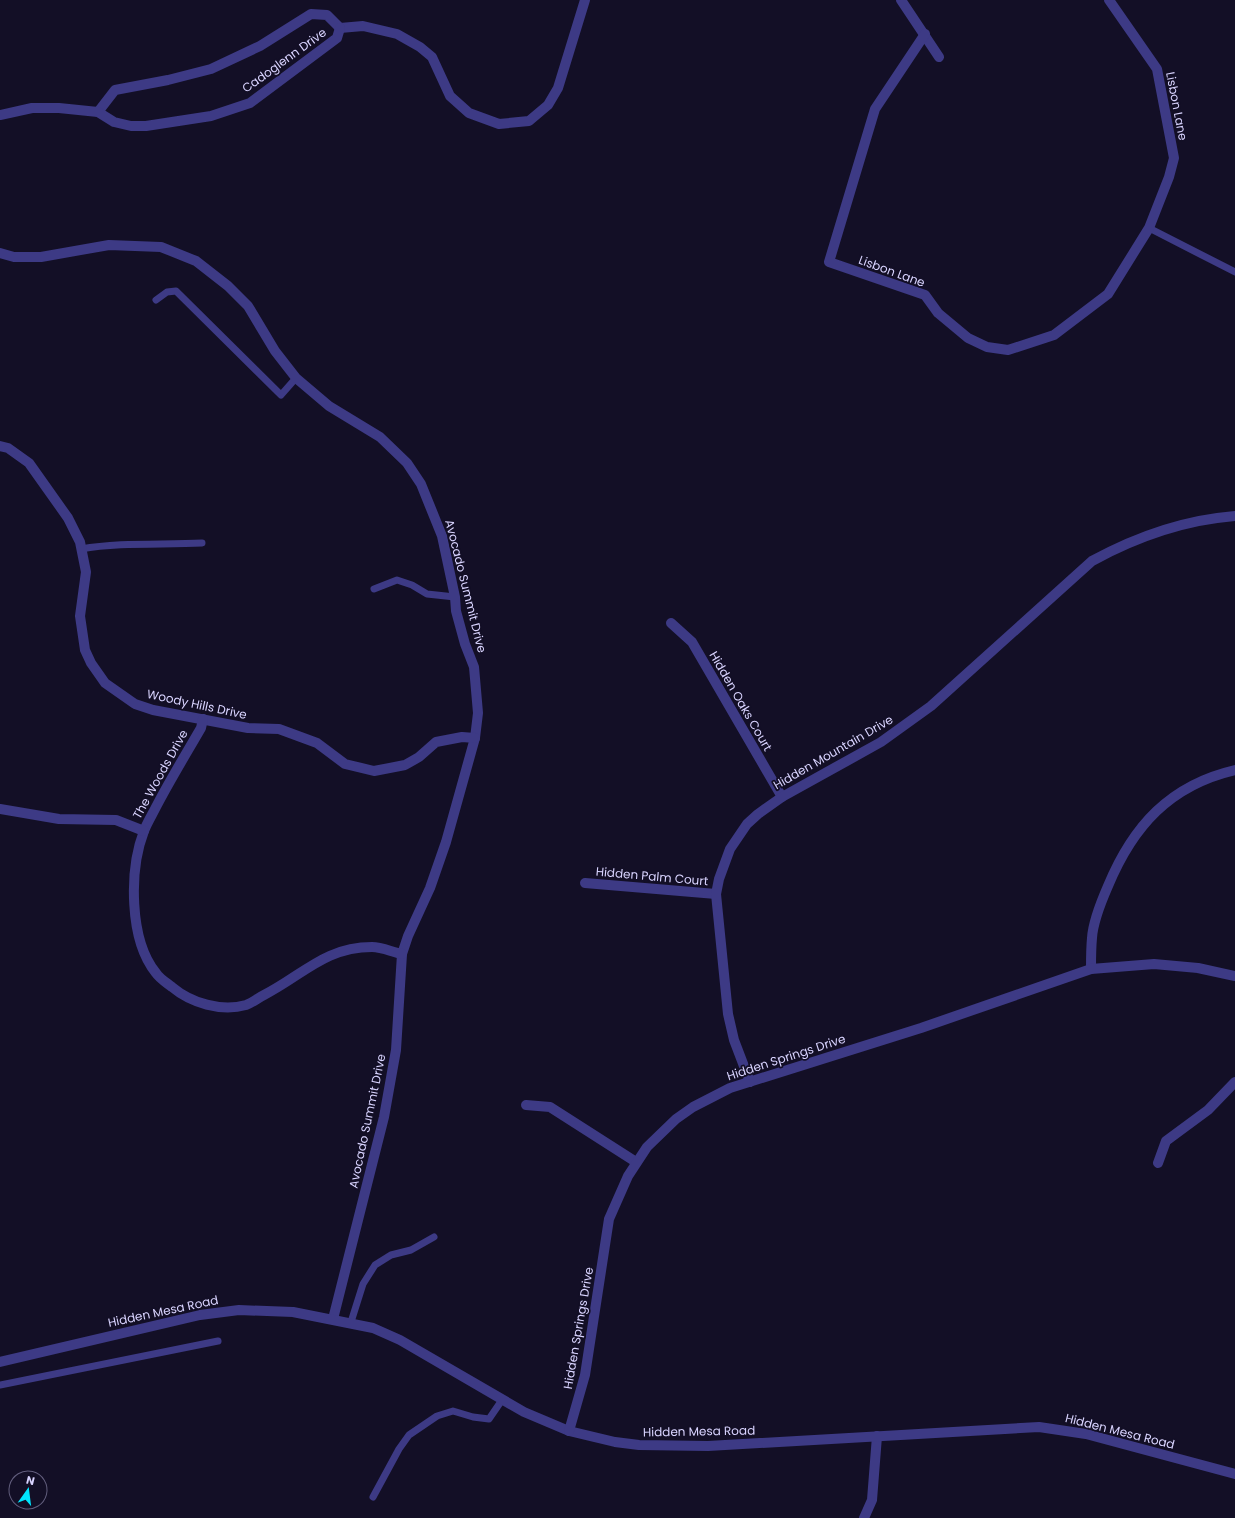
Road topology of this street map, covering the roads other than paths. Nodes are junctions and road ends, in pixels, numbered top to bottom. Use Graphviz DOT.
graph roads {
  1 [pos="585,0"];
  2 [pos="901,0"];
  3 [pos="1109,0"];
  4 [pos="340,28"];
  5 [pos="925,34"];
  6 [pos="939,57"];
  7 [pos="98,112"];
  8 [pos="0,115"];
  9 [pos="1149,228"];
  10 [pos="0,254"];
  11 [pos="1235,272"];
  12 [pos="156,300"];
  13 [pos="296,378"];
  14 [pos="0,446"];
  15 [pos="1235,516"];
  16 [pos="202,543"];
  17 [pos="81,549"];
  18 [pos="374,589"];
  19 [pos="455,597"];
  20 [pos="671,623"];
  21 [pos="203,719"];
  22 [pos="475,738"];
  23 [pos="1235,770"];
  24 [pos="782,797"];
  25 [pos="0,809"];
  26 [pos="144,831"];
  27 [pos="585,883"];
  28 [pos="716,894"];
  29 [pos="402,954"];
  30 [pos="1091,969"];
  31 [pos="1235,976"];
  32 [pos="750,1082"];
  33 [pos="1235,1082"];
  34 [pos="526,1105"];
  35 [pos="636,1162"];
  36 [pos="1158,1163"];
  37 [pos="434,1237"];
  38 [pos="334,1319"];
  39 [pos="351,1322"];
  40 [pos="218,1341"];
  41 [pos="0,1362"];
  42 [pos="0,1385"];
  43 [pos="502,1400"];
  44 [pos="569,1430"];
  45 [pos="877,1436"];
  46 [pos="1235,1474"];
  47 [pos="373,1496"];
  48 [pos="864,1518"];
  1 -- 4 [label="street, Cadoglenn Drive"];
  2 -- 5 [label="street"];
  3 -- 9 [label="street, Lisbon Lane"];
  4 -- 7 [label="street, Cadoglenn Drive"];
  4 -- 7 [label="street, Cadoglenn Drive"];
  5 -- 6 [label="street"];
  5 -- 9 [label="street, Lisbon Lane"];
  7 -- 8 [label="street, Cadoglenn Drive"];
  9 -- 11 [label="lane"];
  10 -- 13 [label="street, Avocado Summit Drive"];
  12 -- 13 [label="lane"];
  13 -- 19 [label="street, Avocado Summit Drive"];
  14 -- 17 [label="street, Woody Hills Drive"];
  15 -- 24 [label="street, Hidden Mountain Drive"];
  16 -- 17 [label="lane"];
  17 -- 21 [label="street, Woody Hills Drive"];
  18 -- 19 [label="lane"];
  19 -- 22 [label="street, Avocado Summit Drive"];
  20 -- 24 [label="street, Hidden Oaks Court"];
  21 -- 22 [label="street, Woody Hills Drive"];
  21 -- 26 [label="street, The Woods Drive"];
  22 -- 29 [label="street, Avocado Summit Drive"];
  23 -- 30 [label="street"];
  24 -- 28 [label="street, Hidden Mountain Drive"];
  25 -- 26 [label="street"];
  26 -- 29 [label="street, The Woods Drive"];
  27 -- 28 [label="street, Hidden Palm Court"];
  28 -- 32 [label="street, Hidden Mountain Drive"];
  29 -- 38 [label="street, Avocado Summit Drive"];
  30 -- 31 [label="street, Hidden Springs Drive"];
  30 -- 32 [label="street, Hidden Springs Drive"];
  32 -- 35 [label="street, Hidden Springs Drive"];
  33 -- 36 [label="street"];
  34 -- 35 [label="street"];
  35 -- 44 [label="street, Hidden Springs Drive"];
  37 -- 39 [label="lane"];
  38 -- 39 [label="street, Hidden Mesa Road"];
  38 -- 41 [label="street, Hidden Mesa Road"];
  39 -- 43 [label="street, Hidden Mesa Road"];
  40 -- 42 [label="lane"];
  43 -- 44 [label="street, Hidden Mesa Road"];
  43 -- 47 [label="lane"];
  44 -- 45 [label="street, Hidden Mesa Road"];
  45 -- 46 [label="street, Hidden Mesa Road"];
  45 -- 48 [label="street"];
}
